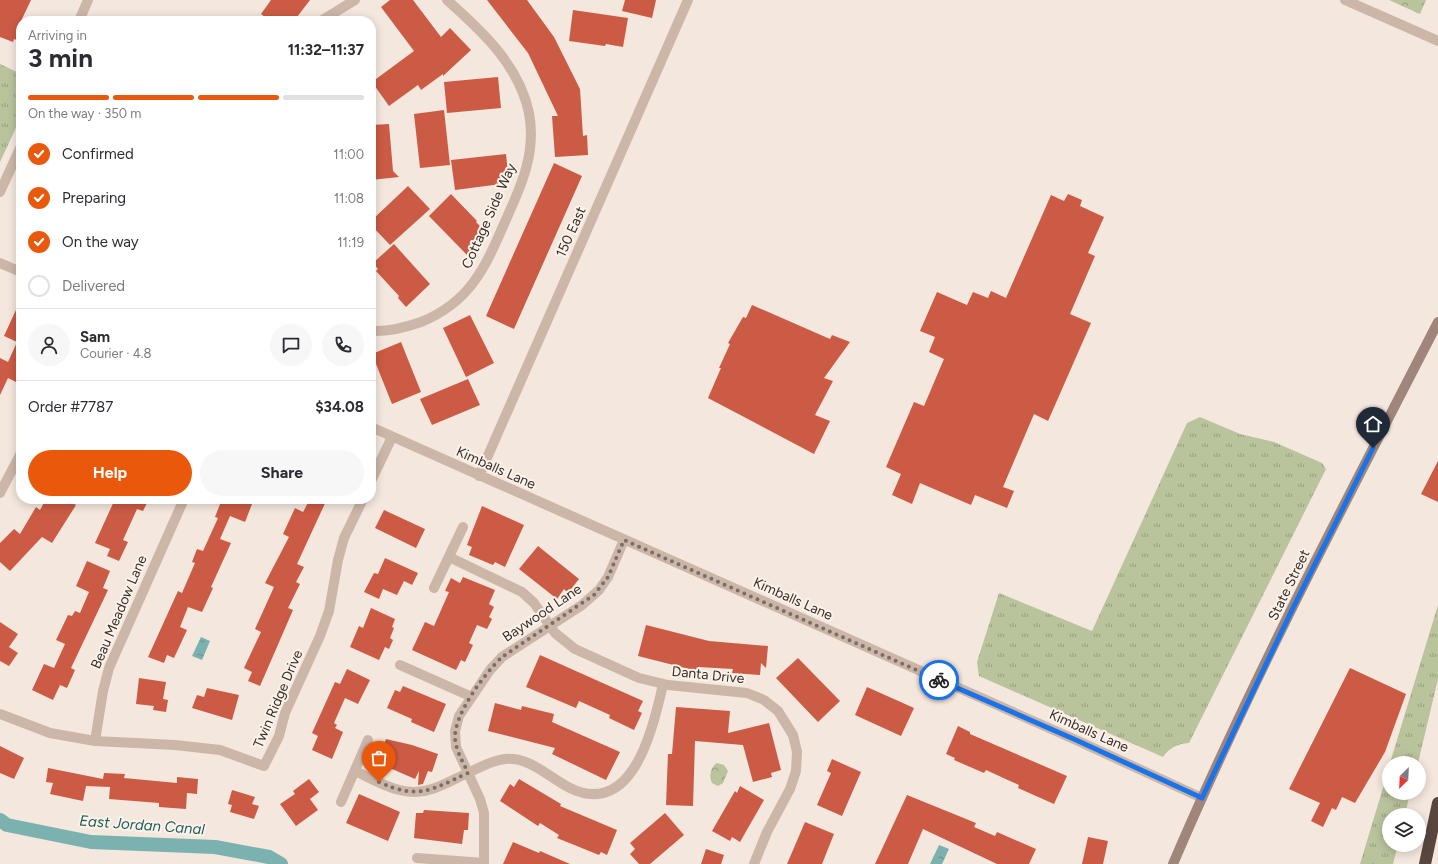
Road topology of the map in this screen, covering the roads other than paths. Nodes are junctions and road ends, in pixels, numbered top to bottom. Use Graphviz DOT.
graph roads {
  1 [pos="88,0"];
  2 [pos="355,0"];
  3 [pos="447,0"];
  4 [pos="688,0"];
  5 [pos="1345,0"];
  6 [pos="81,16"];
  7 [pos="329,16"];
  8 [pos="1438,41"];
  9 [pos="16,157"];
  10 [pos="0,192"];
  11 [pos="0,263"];
  12 [pos="16,270"];
  13 [pos="1438,322"];
  14 [pos="376,331"];
  15 [pos="376,429"];
  16 [pos="392,437"];
  17 [pos="16,463"];
  18 [pos="376,471"];
  19 [pos="479,476"];
  20 [pos="0,493"];
  21 [pos="182,504"];
  22 [pos="361,504"];
  23 [pos="462,527"];
  24 [pos="624,540"];
  25 [pos="449,557"];
  26 [pos="434,588"];
  27 [pos="549,626"];
  28 [pos="400,665"];
  29 [pos="663,684"];
  30 [pos="472,697"];
  31 [pos="0,714"];
  32 [pos="95,740"];
  33 [pos="368,740"];
  34 [pos="355,771"];
  35 [pos="468,773"];
  36 [pos="1202,798"];
  37 [pos="341,802"];
  38 [pos="1438,803"];
  39 [pos="417,858"];
  40 [pos="484,863"];
  41 [pos="754,864"];
  42 [pos="1173,864"];
  43 [pos="1424,864"];
  1 -- 6 [label="street"];
  2 -- 7 [label="street"];
  3 -- 14 [label="street, Cottage Side Way"];
  4 -- 19 [label="street, 150 East"];
  5 -- 8 [label="street"];
  9 -- 10 [label="street"];
  11 -- 12 [label="street"];
  13 -- 36 [label="main road, State Street"];
  15 -- 16 [label="street, Kimballs Lane"];
  16 -- 18 [label="street"];
  16 -- 19 [label="street, Kimballs Lane"];
  17 -- 20 [label="street"];
  19 -- 24 [label="street, Kimballs Lane"];
  21 -- 32 [label="street, Beau Meadow Lane"];
  22 -- 32 [label="street, Twin Ridge Drive"];
  23 -- 25 [label="street"];
  24 -- 27 [label="street, Baywood Lane"];
  24 -- 36 [label="street, Kimballs Lane"];
  25 -- 26 [label="street"];
  25 -- 27 [label="street, Danta Drive"];
  27 -- 29 [label="street, Danta Drive"];
  27 -- 30 [label="street, Baywood Lane"];
  28 -- 30 [label="street"];
  29 -- 35 [label="street"];
  29 -- 41 [label="street, Danta Drive"];
  30 -- 35 [label="street, Baywood Lane"];
  31 -- 32 [label="street, Twin Ridge Drive"];
  33 -- 34 [label="street"];
  34 -- 35 [label="street"];
  34 -- 37 [label="street"];
  35 -- 40 [label="street, Baywood Lane"];
  36 -- 42 [label="main road, State Street"];
  38 -- 43 [label="highway"];
  39 -- 40 [label="street"];
}
